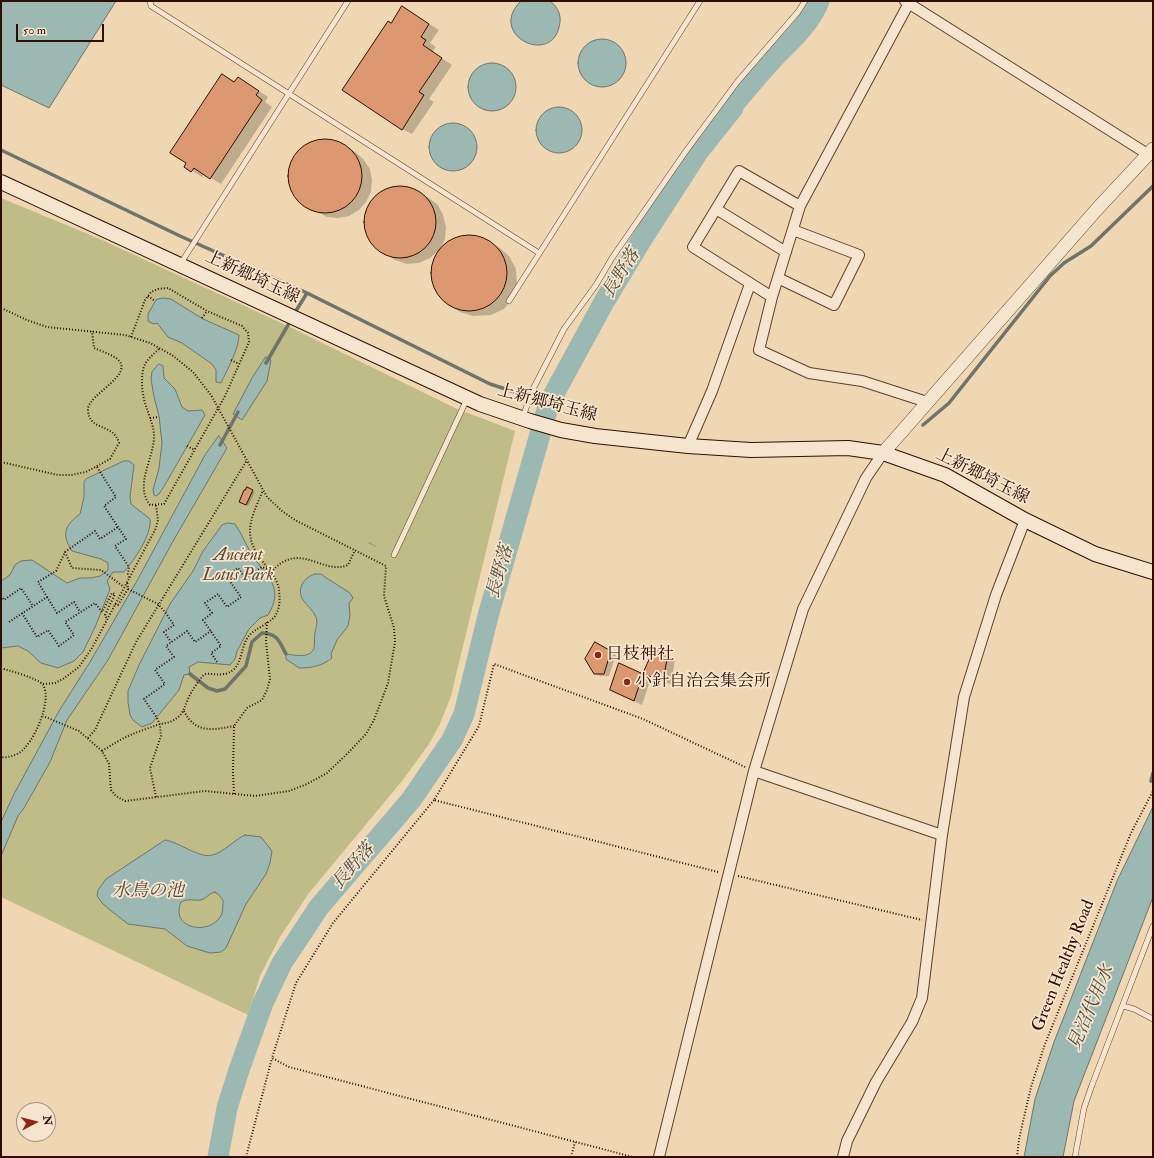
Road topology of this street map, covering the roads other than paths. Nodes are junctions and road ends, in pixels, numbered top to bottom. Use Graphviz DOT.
graph roads {
  1 [pos="150,1"];
  2 [pos="348,1"];
  3 [pos="700,1"];
  4 [pos="805,1"];
  5 [pos="907,2"];
  6 [pos="288,94"];
  7 [pos="1151,152"];
  8 [pos="1,182"];
  9 [pos="800,206"];
  10 [pos="716,210"];
  11 [pos="793,230"];
  12 [pos="786,252"];
  13 [pos="540,253"];
  14 [pos="180,264"];
  15 [pos="778,278"];
  16 [pos="750,284"];
  17 [pos="772,297"];
  18 [pos="509,301"];
  19 [pos="468,398"];
  20 [pos="927,402"];
  21 [pos="526,420"];
  22 [pos="688,446"];
  23 [pos="883,453"];
  24 [pos="1025,520"];
  25 [pos="394,555"];
  26 [pos="1153,572"];
  27 [pos="754,771"];
  28 [pos="942,835"];
  29 [pos="1153,926"];
  30 [pos="1123,1006"];
  31 [pos="1153,1019"];
  32 [pos="659,1157"];
  33 [pos="843,1157"];
  34 [pos="1074,1157"];
  1 -- 6 [label="lane"];
  2 -- 6 [label="lane"];
  3 -- 13 [label="lane"];
  4 -- 21 [label="lane"];
  5 -- 7 [label="street"];
  5 -- 9 [label="street"];
  6 -- 13 [label="lane"];
  6 -- 14 [label="lane"];
  7 -- 20 [label="street"];
  8 -- 14 [label="main road, 上新郷埼玉線"];
  9 -- 10 [label="street"];
  9 -- 11 [label="street"];
  10 -- 12 [label="street"];
  10 -- 16 [label="street"];
  11 -- 12 [label="street"];
  11 -- 15 [label="street"];
  12 -- 15 [label="street"];
  13 -- 18 [label="lane"];
  14 -- 19 [label="main road, 上新郷埼玉線"];
  15 -- 17 [label="street"];
  16 -- 17 [label="street"];
  16 -- 22 [label="street"];
  17 -- 20 [label="street"];
  19 -- 21 [label="main road, 上新郷埼玉線"];
  19 -- 25 [label="lane"];
  20 -- 23 [label="street"];
  21 -- 22 [label="main road, 上新郷埼玉線"];
  22 -- 23 [label="main road, 上新郷埼玉線"];
  23 -- 24 [label="main road, 上新郷埼玉線"];
  23 -- 27 [label="street"];
  24 -- 26 [label="main road, 上新郷埼玉線"];
  24 -- 28 [label="street"];
  27 -- 28 [label="street"];
  27 -- 32 [label="street"];
  28 -- 33 [label="street"];
  29 -- 30 [label="lane"];
  30 -- 31 [label="lane"];
  30 -- 34 [label="lane"];
}
